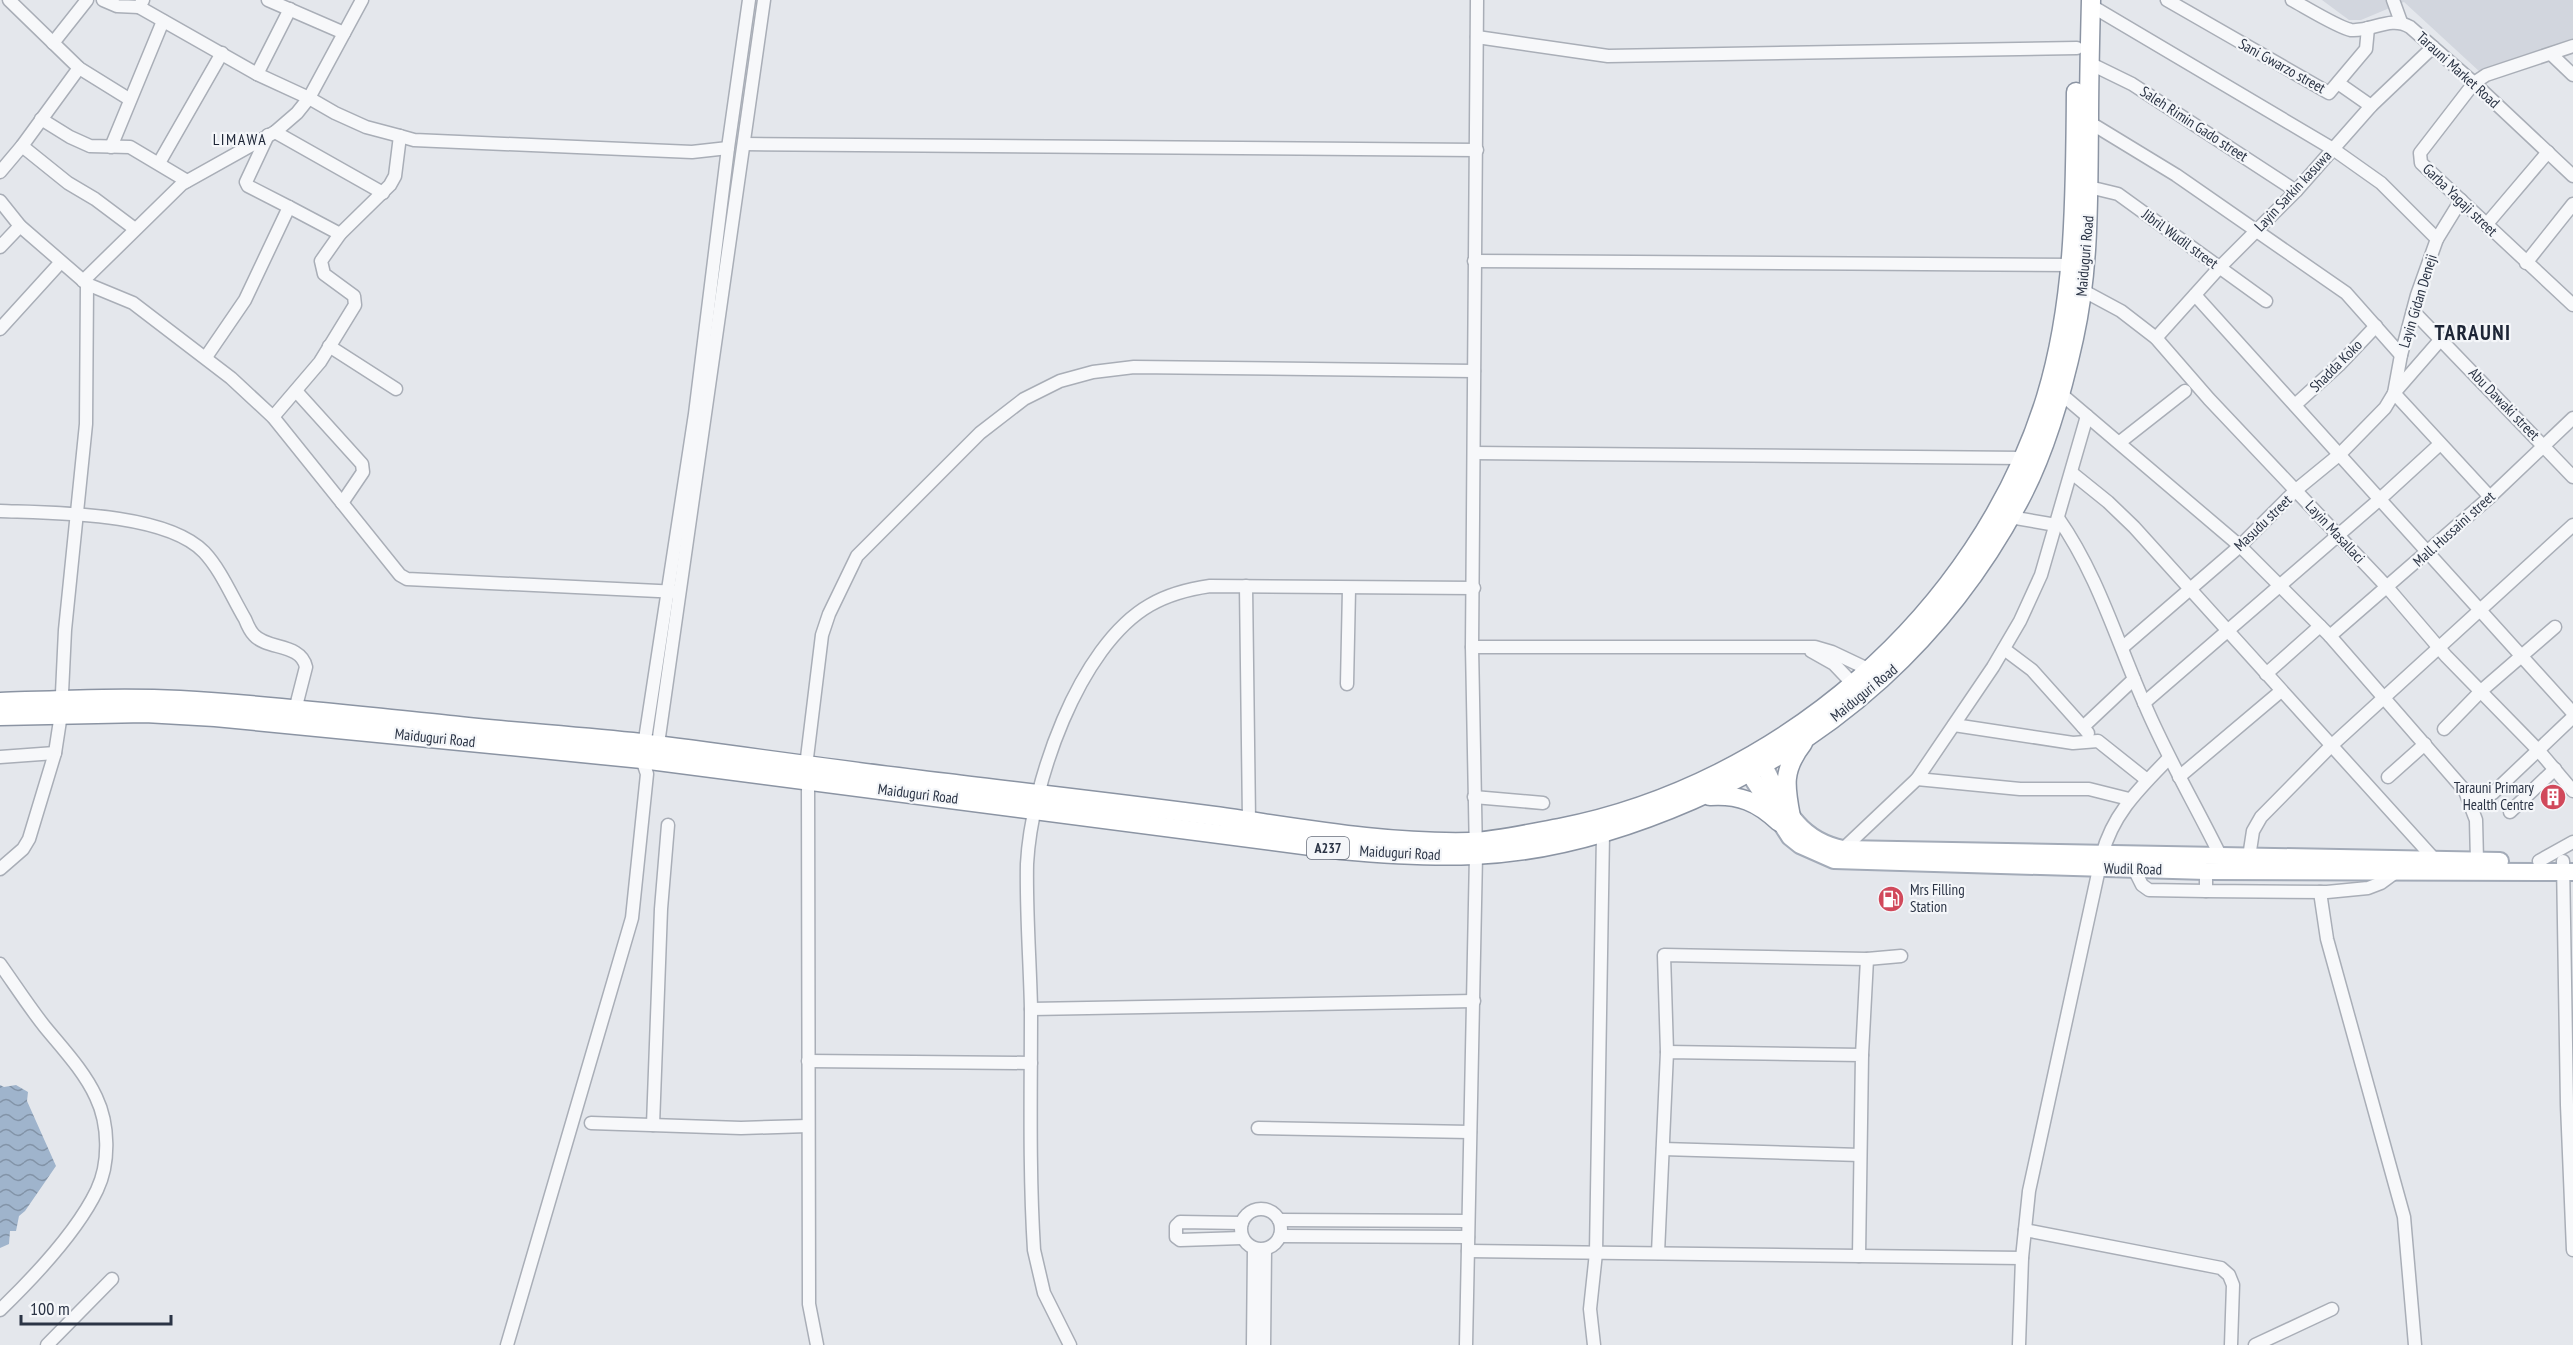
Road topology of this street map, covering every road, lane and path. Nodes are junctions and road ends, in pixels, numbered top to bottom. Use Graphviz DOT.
graph roads {
  1 [pos="8,0"];
  2 [pos="87,0"];
  3 [pos="103,0"];
  4 [pos="268,0"];
  5 [pos="362,0"];
  6 [pos="749,0"];
  7 [pos="764,0"];
  8 [pos="1477,0"];
  9 [pos="2166,0"];
  10 [pos="2292,0"];
  11 [pos="2393,0"];
  12 [pos="2086,2"];
  13 [pos="141,3"];
  14 [pos="0,8"];
  15 [pos="290,9"];
  16 [pos="163,21"];
  17 [pos="2401,22"];
  18 [pos="2368,28"];
  19 [pos="344,33"];
  20 [pos="1477,37"];
  21 [pos="53,43"];
  22 [pos="2573,46"];
  23 [pos="2433,47"];
  24 [pos="2077,48"];
  25 [pos="222,53"];
  26 [pos="2551,54"];
  27 [pos="2089,63"];
  28 [pos="79,68"];
  29 [pos="257,74"];
  30 [pos="2573,75"];
  31 [pos="2338,83"];
  32 [pos="2474,83"];
  33 [pos="309,98"];
  34 [pos="129,99"];
  35 [pos="2371,106"];
  36 [pos="41,119"];
  37 [pos="2089,122"];
  38 [pos="272,133"];
  39 [pos="400,136"];
  40 [pos="744,144"];
  41 [pos="22,147"];
  42 [pos="111,147"];
  43 [pos="728,148"];
  44 [pos="2333,148"];
  45 [pos="1477,150"];
  46 [pos="2548,152"];
  47 [pos="159,163"];
  48 [pos="0,172"];
  49 [pos="2573,176"];
  50 [pos="187,181"];
  51 [pos="2090,187"];
  52 [pos="2296,191"];
  53 [pos="383,193"];
  54 [pos="2461,200"];
  55 [pos="0,201"];
  56 [pos="2573,204"];
  57 [pos="289,207"];
  58 [pos="2486,225"];
  59 [pos="20,226"];
  60 [pos="135,229"];
  61 [pos="2257,231"];
  62 [pos="340,234"];
  63 [pos="2437,239"];
  64 [pos="0,247"];
  65 [pos="1474,261"];
  66 [pos="60,263"];
  67 [pos="2526,263"];
  68 [pos="2079,265"];
  69 [pos="2219,268"];
  70 [pos="85,283"];
  71 [pos="2082,290"];
  72 [pos="2195,295"];
  73 [pos="2266,301"];
  74 [pos="2573,305"];
  75 [pos="2413,311"];
  76 [pos="2376,326"];
  77 [pos="0,329"];
  78 [pos="2156,338"];
  79 [pos="2441,339"];
  80 [pos="329,346"];
  81 [pos="2401,355"];
  82 [pos="206,357"];
  83 [pos="1474,371"];
  84 [pos="396,389"];
  85 [pos="296,391"];
  86 [pos="2185,391"];
  87 [pos="2060,393"];
  88 [pos="2394,393"];
  89 [pos="2295,405"];
  90 [pos="2087,416"];
  91 [pos="273,417"];
  92 [pos="2573,418"];
  93 [pos="2120,442"];
  94 [pos="2440,444"];
  95 [pos="2544,446"];
  96 [pos="1474,453"];
  97 [pos="2340,454"];
  98 [pos="2024,458"];
  99 [pos="2072,473"];
  100 [pos="2573,477"];
  101 [pos="2296,490"];
  102 [pos="2490,498"];
  103 [pos="2380,499"];
  104 [pos="342,502"];
  105 [pos="0,511"];
  106 [pos="78,514"];
  107 [pos="2010,517"];
  108 [pos="2057,522"];
  109 [pos="2573,525"];
  110 [pos="2337,534"];
  111 [pos="2240,546"];
  112 [pos="2428,552"];
  113 [pos="1246,586"];
  114 [pos="2279,587"];
  115 [pos="2387,587"];
  116 [pos="1474,588"];
  117 [pos="1349,589"];
  118 [pos="2188,589"];
  119 [pos="674,592"];
  120 [pos="2481,610"];
  121 [pos="2320,626"];
  122 [pos="2555,627"];
  123 [pos="2228,632"];
  124 [pos="2330,636"];
  125 [pos="2439,646"];
  126 [pos="1472,647"];
  127 [pos="1805,647"];
  128 [pos="2123,647"];
  129 [pos="2004,649"];
  130 [pos="2523,657"];
  131 [pos="1870,670"];
  132 [pos="2266,674"];
  133 [pos="2134,679"];
  134 [pos="1347,684"];
  135 [pos="1854,685"];
  136 [pos="2281,691"];
  137 [pos="2481,691"];
  138 [pos="2383,698"];
  139 [pos="0,702"];
  140 [pos="2144,703"];
  141 [pos="62,707"];
  142 [pos="295,710"];
  143 [pos="2573,715"];
  144 [pos="0,716"];
  145 [pos="1954,725"];
  146 [pos="2084,727"];
  147 [pos="2444,729"];
  148 [pos="1806,738"];
  149 [pos="2095,741"];
  150 [pos="2425,744"];
  151 [pos="2331,746"];
  152 [pos="2539,751"];
  153 [pos="55,753"];
  154 [pos="649,756"];
  155 [pos="0,758"];
  156 [pos="2169,758"];
  157 [pos="1753,763"];
  158 [pos="2555,770"];
  159 [pos="807,774"];
  160 [pos="2179,777"];
  161 [pos="2388,777"];
  162 [pos="1917,779"];
  163 [pos="2147,780"];
  164 [pos="2573,791"];
  165 [pos="1474,797"];
  166 [pos="1700,797"];
  167 [pos="2129,799"];
  168 [pos="1036,802"];
  169 [pos="1544,802"];
  170 [pos="2470,803"];
  171 [pos="2510,812"];
  172 [pos="1785,820"];
  173 [pos="1249,821"];
  174 [pos="668,825"];
  175 [pos="1603,834"];
  176 [pos="2573,842"];
  177 [pos="1475,849"];
  178 [pos="1843,849"];
  179 [pos="1876,857"];
  180 [pos="2221,857"];
  181 [pos="2249,857"];
  182 [pos="2436,861"];
  183 [pos="2477,861"];
  184 [pos="2539,861"];
  185 [pos="2101,862"];
  186 [pos="2568,867"];
  187 [pos="0,869"];
  188 [pos="2134,869"];
  189 [pos="2290,870"];
  190 [pos="2206,871"];
  191 [pos="2396,872"];
  192 [pos="2206,891"];
  193 [pos="2290,891"];
  194 [pos="2320,892"];
  195 [pos="1901,956"];
  196 [pos="1867,959"];
  197 [pos="0,964"];
  198 [pos="1474,1001"];
  199 [pos="1031,1009"];
  200 [pos="1667,1053"];
  201 [pos="1862,1055"];
  202 [pos="808,1061"];
  203 [pos="1031,1063"];
  204 [pos="591,1123"];
  205 [pos="653,1125"];
  206 [pos="808,1126"];
  207 [pos="1258,1128"];
  208 [pos="1470,1132"];
  209 [pos="2571,1147"];
  210 [pos="1663,1149"];
  211 [pos="1860,1155"];
  212 [pos="1279,1220"];
  213 [pos="1343,1220"];
  214 [pos="1468,1221"];
  215 [pos="1242,1223"];
  216 [pos="2025,1230"];
  217 [pos="1280,1236"];
  218 [pos="1343,1236"];
  219 [pos="1468,1237"];
  220 [pos="1242,1238"];
  221 [pos="1259,1249"];
  222 [pos="2573,1250"];
  223 [pos="1468,1251"];
  224 [pos="1596,1253"];
  225 [pos="1658,1253"];
  226 [pos="1859,1256"];
  227 [pos="2022,1258"];
  228 [pos="1259,1276"];
  229 [pos="112,1279"];
  230 [pos="2332,1309"];
  231 [pos="0,1310"];
  232 [pos="47,1345"];
  233 [pos="507,1345"];
  234 [pos="817,1345"];
  235 [pos="1070,1345"];
  236 [pos="1253,1345"];
  237 [pos="1264,1345"];
  238 [pos="1466,1345"];
  239 [pos="1594,1345"];
  240 [pos="2019,1345"];
  241 [pos="2230,1345"];
  242 [pos="2255,1345"];
  243 [pos="2415,1345"];
  1 -- 14 [label="street"];
  1 -- 21 [label="street"];
  2 -- 21 [label="street"];
  3 -- 13 [label="street"];
  4 -- 15 [label="street"];
  5 -- 19 [label="street"];
  6 -- 43 [label="street"];
  7 -- 40 [label="street"];
  8 -- 20 [label="street"];
  9 -- 31 [label="street, Sani Gwarzo street"];
  10 -- 18 [label="street, Tarauni Market Road"];
  11 -- 17 [label="street"];
  12 -- 24 [label="highway, Maiduguri Road / A237"];
  12 -- 27 [label="highway, Maiduguri Road / A237"];
  12 -- 44 [label="street, Layin Gidan Deneji"];
  13 -- 16 [label="street"];
  15 -- 19 [label="street"];
  15 -- 29 [label="street"];
  16 -- 25 [label="street"];
  16 -- 34 [label="street"];
  17 -- 18 [label="street, Tarauni Market Road"];
  17 -- 23 [label="street, Tarauni Market Road"];
  18 -- 31 [label="street, Sani Gwarzo street"];
  19 -- 33 [label="street"];
  20 -- 24 [label="street"];
  20 -- 45 [label="street"];
  21 -- 28 [label="street"];
  22 -- 26 [label="street"];
  23 -- 32 [label="street, Tarauni Market Road"];
  23 -- 35 [label="street, Layin Sarkin kasuwa"];
  24 -- 68 [label="highway, Maiduguri Road / A237"];
  25 -- 29 [label="street"];
  25 -- 47 [label="street"];
  26 -- 30 [label="street"];
  26 -- 32 [label="street"];
  27 -- 37 [label="highway, Maiduguri Road / A237"];
  27 -- 52 [label="street, Saleh Rimin Gado street"];
  28 -- 34 [label="street"];
  28 -- 36 [label="street"];
  29 -- 33 [label="street"];
  31 -- 35 [label="street"];
  32 -- 46 [label="street, Tarauni Market Road"];
  32 -- 54 [label="street, Garba Yagaji street"];
  33 -- 38 [label="street"];
  33 -- 39 [label="street"];
  34 -- 42 [label="street"];
  35 -- 44 [label="street, Layin Sarkin kasuwa"];
  36 -- 41 [label="street"];
  36 -- 42 [label="street"];
  37 -- 51 [label="highway, Maiduguri Road / A237"];
  37 -- 61 [label="street, Layin Gidan Deneji"];
  38 -- 50 [label="street"];
  38 -- 53 [label="street"];
  38 -- 57 [label="street"];
  39 -- 43 [label="street"];
  39 -- 53 [label="street"];
  40 -- 45 [label="street"];
  40 -- 119 [label="street"];
  41 -- 48 [label="street"];
  41 -- 60 [label="street"];
  42 -- 47 [label="street"];
  43 -- 119 [label="street"];
  44 -- 52 [label="street, Layin Sarkin kasuwa"];
  44 -- 63 [label="street, Layin Gidan Deneji"];
  45 -- 65 [label="street"];
  46 -- 49 [label="street, Tarauni Market Road"];
  46 -- 58 [label="street"];
  47 -- 50 [label="street"];
  50 -- 60 [label="street"];
  51 -- 68 [label="highway, Maiduguri Road / A237"];
  51 -- 69 [label="street, Jibril Wudil street"];
  52 -- 61 [label="street, Layin Sarkin kasuwa"];
  53 -- 62 [label="street"];
  54 -- 58 [label="street, Garba Yagaji street"];
  54 -- 63 [label="street"];
  55 -- 59 [label="street"];
  56 -- 67 [label="street"];
  57 -- 62 [label="street"];
  57 -- 82 [label="street"];
  58 -- 67 [label="street, Garba Yagaji street"];
  59 -- 64 [label="street"];
  59 -- 66 [label="street"];
  60 -- 70 [label="street"];
  61 -- 69 [label="street, Layin Sarkin kasuwa"];
  61 -- 76 [label="street, Layin Gidan Deneji"];
  62 -- 80 [label="street"];
  63 -- 75 [label="street, Layin Gidan Deneji"];
  65 -- 68 [label="street"];
  65 -- 83 [label="street"];
  66 -- 70 [label="street"];
  66 -- 77 [label="street"];
  67 -- 74 [label="street, Garba Yagaji street"];
  68 -- 71 [label="highway, Maiduguri Road / A237"];
  68 -- 98 [label="highway, Maiduguri Road / A237"];
  69 -- 72 [label="street, Layin Sarkin kasuwa"];
  69 -- 73 [label="street, Jibril Wudil street"];
  70 -- 82 [label="street"];
  70 -- 106 [label="street"];
  71 -- 78 [label="street, Layin Masallaci"];
  71 -- 87 [label="highway, Maiduguri Road / A237"];
  72 -- 78 [label="street, Layin Sarkin kasuwa"];
  72 -- 89 [label="street"];
  75 -- 79 [label="street, Abu Dawaki street"];
  75 -- 81 [label="street, Layin Gidan Deneji"];
  76 -- 81 [label="street, Layin Gidan Deneji"];
  76 -- 89 [label="street, Shadda Koko"];
  78 -- 101 [label="street, Layin Masallaci"];
  79 -- 88 [label="street"];
  79 -- 95 [label="street, Abu Dawaki street"];
  80 -- 84 [label="street"];
  80 -- 85 [label="street"];
  81 -- 88 [label="street, Masudu street"];
  82 -- 91 [label="street"];
  83 -- 96 [label="street"];
  83 -- 159 [label="street"];
  85 -- 91 [label="street"];
  85 -- 104 [label="street"];
  86 -- 93 [label="street"];
  87 -- 90 [label="street"];
  87 -- 107 [label="highway, Maiduguri Road / A237"];
  88 -- 94 [label="street"];
  88 -- 97 [label="street, Masudu street"];
  89 -- 97 [label="street"];
  90 -- 93 [label="street"];
  90 -- 99 [label="street"];
  91 -- 104 [label="street"];
  92 -- 95 [label="street, Mall. Hussaini street"];
  93 -- 111 [label="street"];
  94 -- 102 [label="street"];
  94 -- 103 [label="street"];
  95 -- 100 [label="street, Abu Dawaki street"];
  95 -- 102 [label="street, Mall. Hussaini street"];
  96 -- 98 [label="street"];
  96 -- 116 [label="street"];
  97 -- 101 [label="street, Masudu street"];
  97 -- 103 [label="street"];
  98 -- 131 [label="highway, Maiduguri Road / A237"];
  99 -- 108 [label="street"];
  99 -- 118 [label="street"];
  101 -- 110 [label="street, Layin Masallaci"];
  101 -- 111 [label="street, Masudu street"];
  102 -- 112 [label="street, Mall. Hussaini street"];
  103 -- 110 [label="street"];
  103 -- 112 [label="street"];
  104 -- 119 [label="street"];
  105 -- 106 [label="street"];
  106 -- 141 [label="street"];
  106 -- 142 [label="street"];
  107 -- 108 [label="street"];
  107 -- 148 [label="highway, Maiduguri Road / A237"];
  108 -- 128 [label="street"];
  108 -- 129 [label="street"];
  109 -- 120 [label="street"];
  110 -- 114 [label="street"];
  110 -- 115 [label="street, Layin Masallaci"];
  111 -- 114 [label="street"];
  111 -- 118 [label="street, Masudu street"];
  112 -- 115 [label="street, Mall. Hussaini street"];
  112 -- 120 [label="street"];
  113 -- 117 [label="street"];
  113 -- 168 [label="street"];
  113 -- 173 [label="street"];
  114 -- 121 [label="street"];
  114 -- 123 [label="street"];
  115 -- 124 [label="street, Mall. Hussaini street"];
  115 -- 125 [label="street, Layin Masallaci"];
  116 -- 117 [label="street"];
  116 -- 126 [label="street"];
  117 -- 134 [label="street"];
  118 -- 123 [label="street"];
  118 -- 128 [label="street, Masudu street"];
  119 -- 154 [label="street"];
  120 -- 125 [label="street"];
  120 -- 130 [label="street"];
  121 -- 124 [label="street"];
  121 -- 132 [label="street"];
  122 -- 130 [label="street"];
  123 -- 132 [label="street"];
  123 -- 140 [label="street"];
  124 -- 138 [label="street"];
  125 -- 137 [label="street, Layin Masallaci"];
  125 -- 138 [label="street"];
  126 -- 127 [label="street"];
  126 -- 165 [label="street"];
  127 -- 131 [label="street"];
  127 -- 135 [label="street"];
  128 -- 133 [label="street"];
  129 -- 145 [label="street"];
  129 -- 146 [label="street"];
  130 -- 137 [label="street"];
  130 -- 143 [label="street"];
  131 -- 135 [label="highway, Maiduguri Road / A237"];
  132 -- 136 [label="street"];
  133 -- 140 [label="street"];
  133 -- 146 [label="street"];
  135 -- 157 [label="highway, Maiduguri Road / A237"];
  136 -- 151 [label="street"];
  136 -- 160 [label="street"];
  137 -- 147 [label="street"];
  137 -- 152 [label="street, Layin Masallaci"];
  138 -- 150 [label="street"];
  138 -- 151 [label="street"];
  139 -- 141 [label="highway, Maiduguri Road / A237"];
  140 -- 156 [label="street"];
  141 -- 142 [label="highway, Maiduguri Road / A237"];
  141 -- 144 [label="highway, Maiduguri Road / A237"];
  141 -- 153 [label="street"];
  141 -- 154 [label="highway, Maiduguri Road / A237"];
  142 -- 154 [label="highway, Maiduguri Road / A237"];
  143 -- 152 [label="street"];
  145 -- 149 [label="street"];
  145 -- 162 [label="street"];
  146 -- 149 [label="street"];
  148 -- 157 [label="highway, Maiduguri Road / A237"];
  148 -- 172 [label="highway"];
  149 -- 163 [label="street"];
  150 -- 161 [label="street"];
  150 -- 170 [label="street"];
  151 -- 181 [label="street"];
  151 -- 182 [label="street"];
  152 -- 158 [label="street, Layin Masallaci"];
  152 -- 170 [label="street"];
  153 -- 155 [label="street"];
  153 -- 187 [label="street"];
  154 -- 159 [label="highway, Maiduguri Road / A237"];
  154 -- 233 [label="street"];
  156 -- 160 [label="street"];
  156 -- 163 [label="street"];
  157 -- 166 [label="highway, Maiduguri Road / A237"];
  157 -- 172 [label="main road, Wudil Road"];
  157 -- 177 [label="highway, Maiduguri Road / A237"];
  158 -- 164 [label="street, Layin Masallaci"];
  158 -- 171 [label="street"];
  159 -- 168 [label="highway, Maiduguri Road / A237"];
  159 -- 202 [label="street"];
  160 -- 180 [label="street"];
  162 -- 167 [label="street"];
  162 -- 178 [label="street"];
  163 -- 167 [label="street"];
  165 -- 169 [label="street"];
  165 -- 177 [label="street"];
  166 -- 172 [label="highway"];
  166 -- 175 [label="highway, Maiduguri Road / A237"];
  167 -- 185 [label="street"];
  168 -- 173 [label="highway, Maiduguri Road / A237"];
  168 -- 177 [label="highway, Maiduguri Road / A237"];
  168 -- 199 [label="street"];
  170 -- 183 [label="street"];
  172 -- 178 [label="main road, Wudil Road"];
  172 -- 179 [label="main road, Wudil Road"];
  173 -- 177 [label="highway, Maiduguri Road / A237"];
  174 -- 205 [label="street"];
  175 -- 177 [label="highway, Maiduguri Road / A237"];
  175 -- 224 [label="street"];
  176 -- 184 [label="street"];
  177 -- 198 [label="street"];
  178 -- 179 [label="main road, Wudil Road"];
  179 -- 185 [label="main road, Wudil Road"];
  180 -- 181 [label="main road, Wudil Road"];
  180 -- 185 [label="main road, Wudil Road"];
  181 -- 182 [label="main road, Wudil Road"];
  182 -- 183 [label="main road, Wudil Road"];
  183 -- 184 [label="main road, Wudil Road"];
  184 -- 186 [label="main road, Wudil Road"];
  185 -- 188 [label="main road, Wudil Road"];
  185 -- 216 [label="street"];
  186 -- 191 [label="main road, Wudil Road"];
  186 -- 209 [label="street"];
  188 -- 190 [label="main road, Wudil Road"];
  188 -- 192 [label="street"];
  189 -- 190 [label="main road, Wudil Road"];
  189 -- 191 [label="main road, Wudil Road"];
  189 -- 193 [label="street"];
  190 -- 192 [label="street"];
  191 -- 194 [label="street"];
  192 -- 193 [label="street"];
  193 -- 194 [label="street"];
  194 -- 243 [label="street"];
  195 -- 196 [label="street"];
  196 -- 200 [label="street"];
  196 -- 201 [label="street"];
  197 -- 231 [label="street"];
  198 -- 199 [label="street"];
  198 -- 208 [label="street"];
  199 -- 203 [label="street"];
  200 -- 201 [label="street"];
  200 -- 210 [label="street"];
  201 -- 211 [label="street"];
  202 -- 203 [label="street"];
  202 -- 206 [label="street"];
  203 -- 235 [label="street"];
  204 -- 205 [label="street"];
  205 -- 206 [label="street"];
  206 -- 234 [label="street"];
  207 -- 208 [label="street"];
  208 -- 214 [label="street"];
  209 -- 222 [label="street"];
  210 -- 211 [label="street"];
  210 -- 225 [label="street"];
  211 -- 226 [label="street"];
  212 -- 213 [label="street"];
  212 -- 215 [label="street"];
  212 -- 217 [label="street"];
  213 -- 214 [label="street"];
  213 -- 218 [label="street"];
  214 -- 219 [label="street"];
  215 -- 220 [label="street"];
  215 -- 220 [label="street"];
  216 -- 227 [label="street"];
  216 -- 241 [label="street"];
  217 -- 218 [label="street"];
  217 -- 221 [label="street"];
  218 -- 219 [label="street"];
  219 -- 223 [label="street"];
  220 -- 221 [label="street"];
  221 -- 228 [label="street"];
  223 -- 224 [label="street"];
  223 -- 238 [label="street"];
  224 -- 225 [label="street"];
  224 -- 239 [label="street"];
  225 -- 226 [label="street"];
  226 -- 227 [label="street"];
  227 -- 240 [label="street"];
  228 -- 236 [label="street"];
  228 -- 237 [label="street"];
  229 -- 232 [label="street"];
  230 -- 242 [label="street"];
}
